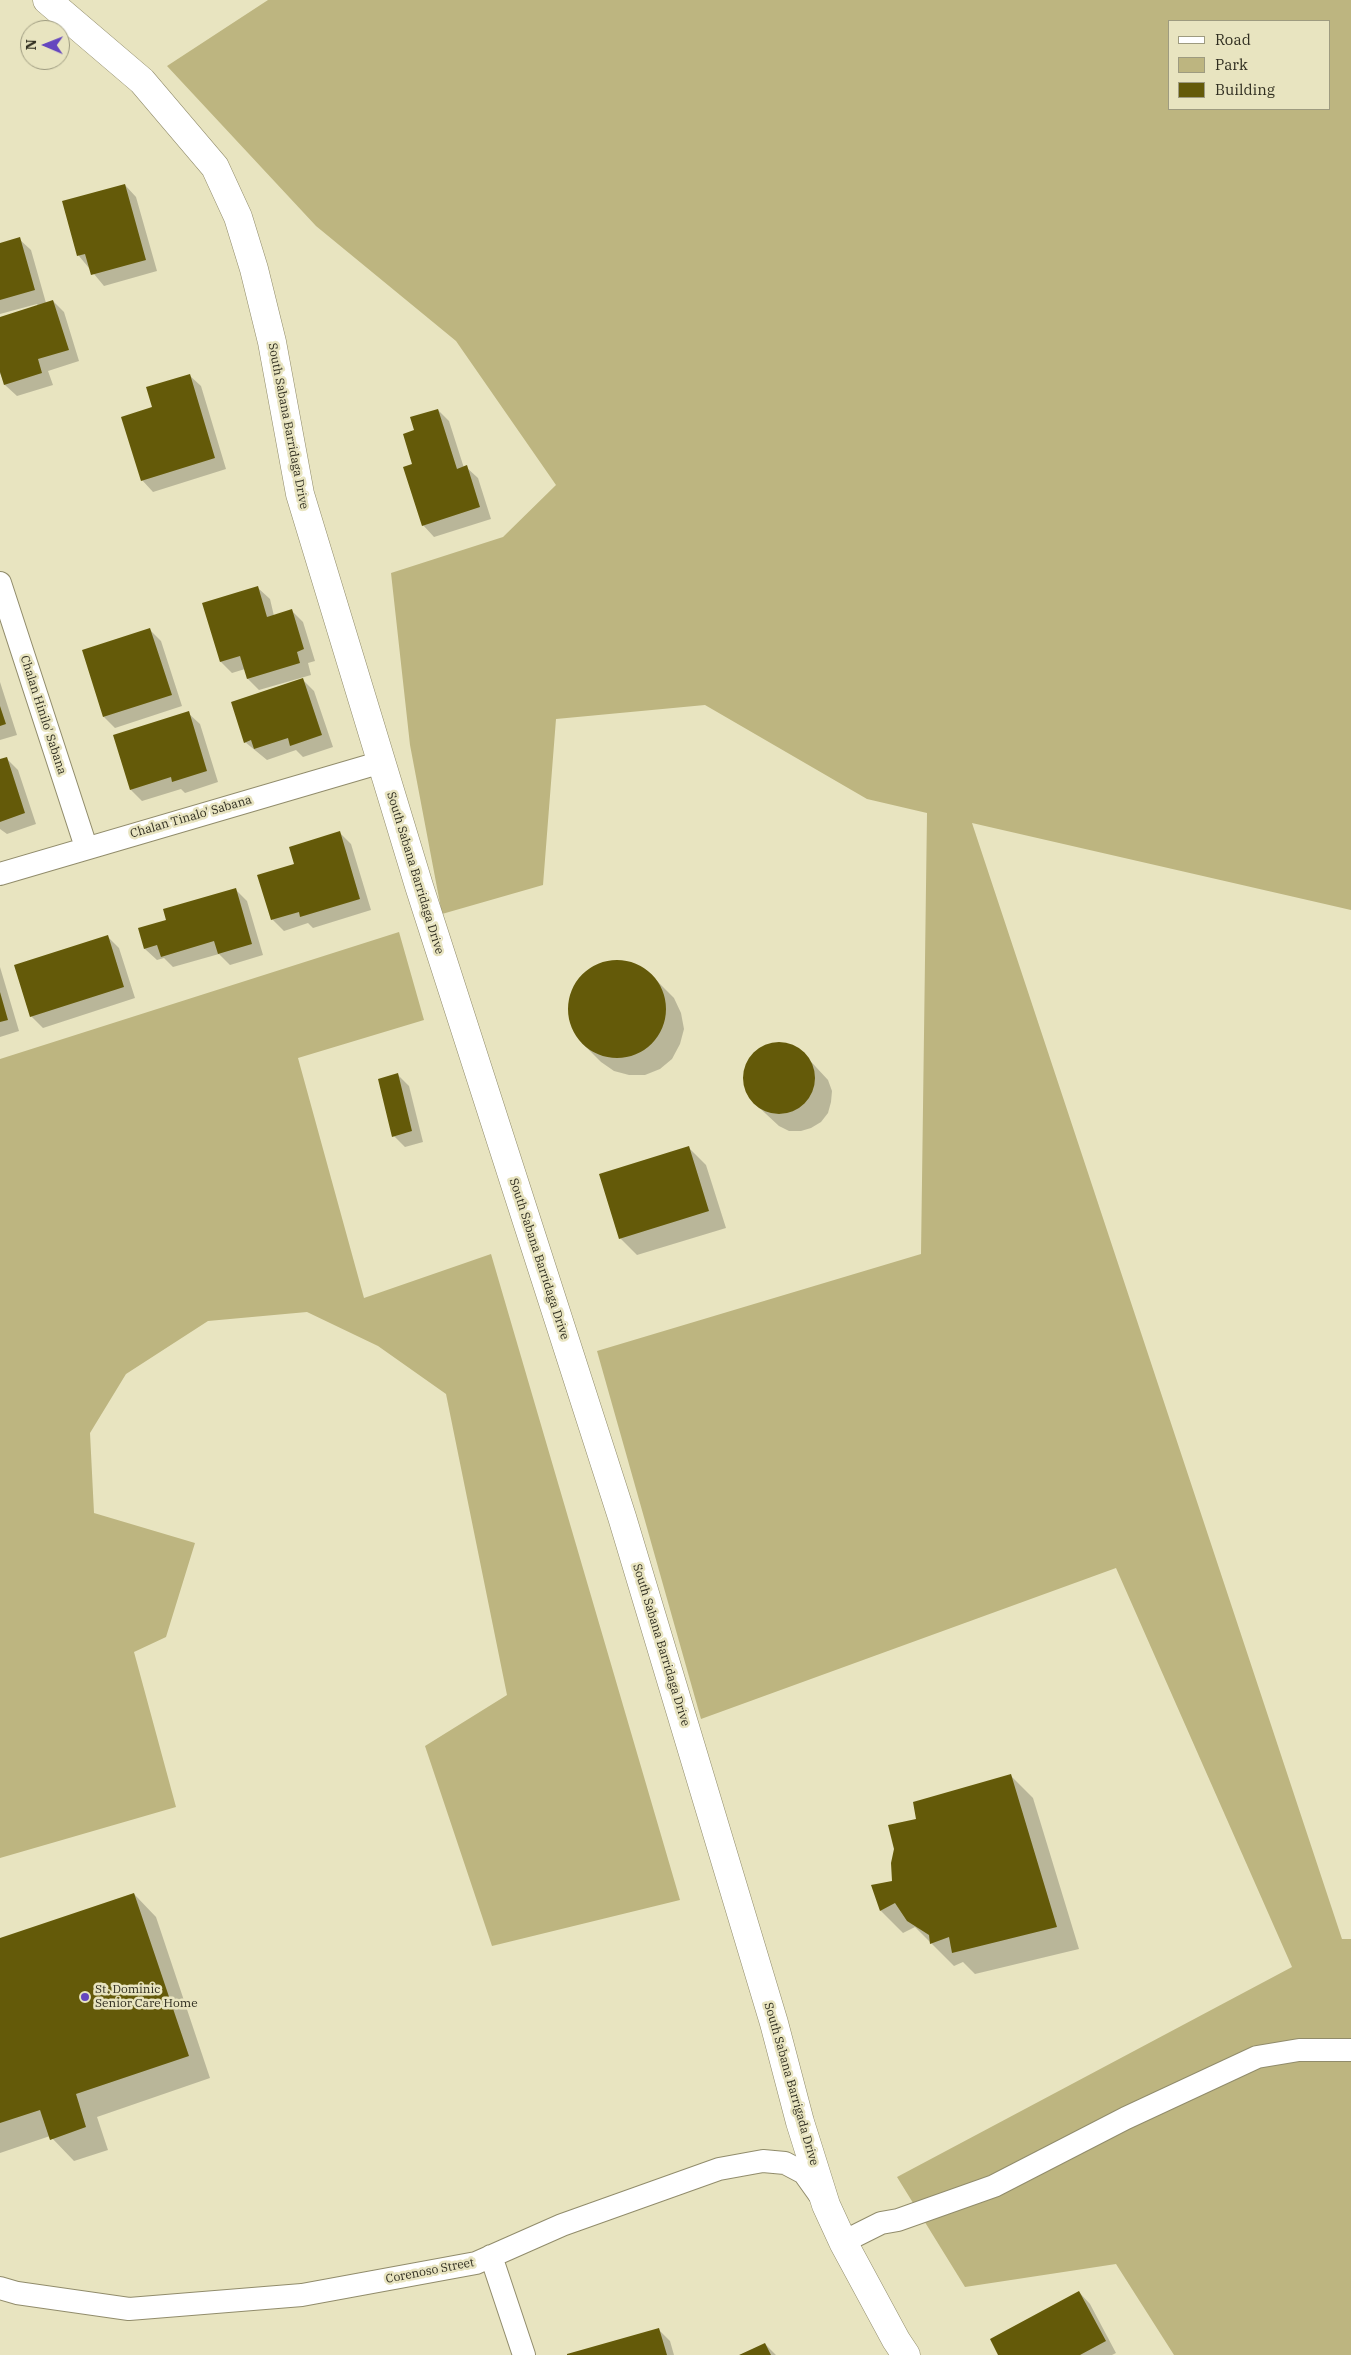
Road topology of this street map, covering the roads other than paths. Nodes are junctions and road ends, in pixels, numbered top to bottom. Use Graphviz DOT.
graph roads {
  1 [pos="47,0"];
  2 [pos="0,584"];
  3 [pos="382,762"];
  4 [pos="86,847"];
  5 [pos="0,874"];
  6 [pos="708,1800"];
  7 [pos="1351,2050"];
  8 [pos="826,2205"];
  9 [pos="843,2242"];
  10 [pos="491,2256"];
  11 [pos="0,2288"];
  12 [pos="524,2355"];
  13 [pos="906,2355"];
  1 -- 3 [label="main road, South Sabana Barridaga Drive"];
  2 -- 4 [label="street, Chalan Hinilo' Sabana"];
  3 -- 4 [label="street, Chalan Tinalo' Sabana"];
  3 -- 6 [label="main road, South Sabana Barridaga Drive"];
  4 -- 5 [label="street, Chalan Tinalo' Sabana"];
  6 -- 8 [label="main road, South Sabana Barrigada Drive"];
  7 -- 9 [label="street"];
  8 -- 9 [label="main road, South Sabana Barrigada Drive"];
  8 -- 10 [label="street, Corenoso Street"];
  9 -- 13 [label="main road, South Sabana Barrigada Drive"];
  10 -- 11 [label="street, Corenoso Street"];
  10 -- 12 [label="street"];
}
